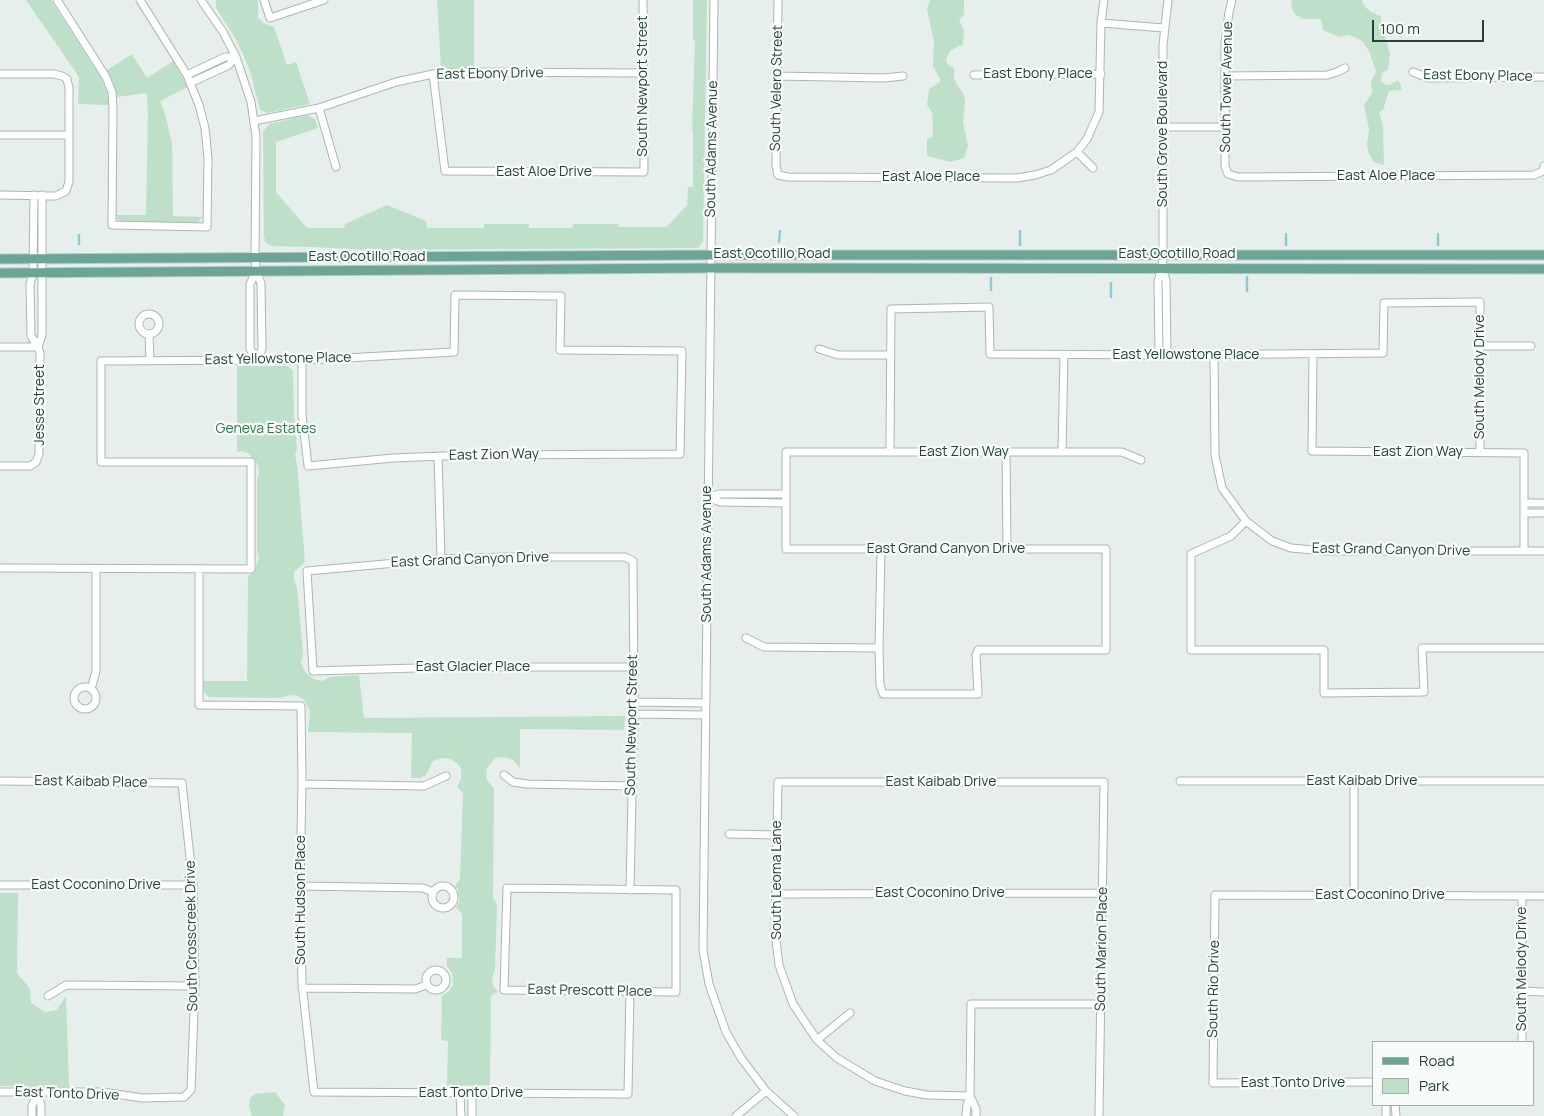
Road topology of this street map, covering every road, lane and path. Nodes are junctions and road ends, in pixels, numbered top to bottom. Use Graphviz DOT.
graph roads {
  1 [pos="57,0"];
  2 [pos="140,0"];
  3 [pos="202,0"];
  4 [pos="264,0"];
  5 [pos="324,0"];
  6 [pos="643,0"];
  7 [pos="714,0"];
  8 [pos="778,0"];
  9 [pos="1104,0"];
  10 [pos="1168,0"];
  11 [pos="1232,0"];
  12 [pos="1101,23"];
  13 [pos="1164,28"];
  14 [pos="236,57"];
  15 [pos="1345,68"];
  16 [pos="1413,72"];
  17 [pos="643,73"];
  18 [pos="0,74"];
  19 [pos="433,74"];
  20 [pos="974,74"];
  21 [pos="1101,74"];
  22 [pos="187,75"];
  23 [pos="777,76"];
  24 [pos="903,76"];
  25 [pos="1225,76"];
  26 [pos="1544,77"];
  27 [pos="190,83"];
  28 [pos="318,108"];
  29 [pos="254,121"];
  30 [pos="1163,127"];
  31 [pos="1225,127"];
  32 [pos="69,134"];
  33 [pos="0,135"];
  34 [pos="1077,152"];
  35 [pos="336,166"];
  36 [pos="1093,168"];
  37 [pos="1544,169"];
  38 [pos="644,172"];
  39 [pos="1228,174"];
  40 [pos="778,175"];
  41 [pos="0,195"];
  42 [pos="34,195"];
  43 [pos="42,195"];
  44 [pos="33,224"];
  45 [pos="42,225"];
  46 [pos="1544,254"];
  47 [pos="711,255"];
  48 [pos="1163,256"];
  49 [pos="255,257"];
  50 [pos="38,258"];
  51 [pos="0,259"];
  52 [pos="711,268"];
  53 [pos="1162,268"];
  54 [pos="1544,269"];
  55 [pos="256,272"];
  56 [pos="0,273"];
  57 [pos="37,273"];
  58 [pos="30,311"];
  59 [pos="42,311"];
  60 [pos="149,334"];
  61 [pos="1481,346"];
  62 [pos="1532,346"];
  63 [pos="0,347"];
  64 [pos="38,347"];
  65 [pos="819,349"];
  66 [pos="1383,353"];
  67 [pos="1313,354"];
  68 [pos="891,355"];
  69 [pos="1064,355"];
  70 [pos="1158,355"];
  71 [pos="1167,355"];
  72 [pos="1214,355"];
  73 [pos="150,360"];
  74 [pos="256,360"];
  75 [pos="302,360"];
  76 [pos="890,452"];
  77 [pos="1006,452"];
  78 [pos="1062,452"];
  79 [pos="1480,452"];
  80 [pos="680,454"];
  81 [pos="438,456"];
  82 [pos="1141,460"];
  83 [pos="0,466"];
  84 [pos="786,494"];
  85 [pos="708,497"];
  86 [pos="786,503"];
  87 [pos="1524,503"];
  88 [pos="1544,503"];
  89 [pos="1524,513"];
  90 [pos="1544,513"];
  91 [pos="1246,522"];
  92 [pos="881,549"];
  93 [pos="1007,549"];
  94 [pos="1524,551"];
  95 [pos="1544,551"];
  96 [pos="441,559"];
  97 [pos="633,561"];
  98 [pos="0,568"];
  99 [pos="96,568"];
  100 [pos="199,569"];
  101 [pos="746,638"];
  102 [pos="879,648"];
  103 [pos="1544,648"];
  104 [pos="633,667"];
  105 [pos="313,671"];
  106 [pos="91,689"];
  107 [pos="634,702"];
  108 [pos="706,703"];
  109 [pos="633,714"];
  110 [pos="706,715"];
  111 [pos="504,775"];
  112 [pos="446,776"];
  113 [pos="0,781"];
  114 [pos="1180,781"];
  115 [pos="1354,781"];
  116 [pos="1544,781"];
  117 [pos="778,782"];
  118 [pos="1104,782"];
  119 [pos="182,783"];
  120 [pos="302,784"];
  121 [pos="632,786"];
  122 [pos="729,834"];
  123 [pos="778,834"];
  124 [pos="0,885"];
  125 [pos="193,885"];
  126 [pos="300,886"];
  127 [pos="630,890"];
  128 [pos="433,892"];
  129 [pos="1103,893"];
  130 [pos="776,894"];
  131 [pos="1215,895"];
  132 [pos="1354,895"];
  133 [pos="1522,896"];
  134 [pos="1544,896"];
  135 [pos="427,985"];
  136 [pos="195,986"];
  137 [pos="302,988"];
  138 [pos="630,991"];
  139 [pos="1522,991"];
  140 [pos="1544,992"];
  141 [pos="48,996"];
  142 [pos="1102,1004"];
  143 [pos="850,1013"];
  144 [pos="817,1040"];
  145 [pos="1522,1041"];
  146 [pos="1372,1082"];
  147 [pos="1213,1083"];
  148 [pos="191,1090"];
  149 [pos="766,1091"];
  150 [pos="0,1092"];
  151 [pos="314,1092"];
  152 [pos="38,1093"];
  153 [pos="460,1093"];
  154 [pos="472,1093"];
  155 [pos="970,1096"];
  156 [pos="32,1116"];
  157 [pos="41,1116"];
  158 [pos="461,1116"];
  159 [pos="472,1116"];
  160 [pos="736,1116"];
  161 [pos="794,1116"];
  162 [pos="966,1116"];
  163 [pos="976,1116"];
  164 [pos="1099,1116"];
  1 -- 27 [label="street"];
  2 -- 22 [label="street"];
  3 -- 14 [label="street"];
  4 -- 5 [label="street"];
  6 -- 17 [label="street, South Newport Street"];
  7 -- 47 [label="street, South Adams Avenue"];
  8 -- 23 [label="street, South Velero Street"];
  9 -- 12 [label="street"];
  10 -- 13 [label="street, South Grove Boulevard"];
  11 -- 25 [label="street, South Tower Avenue"];
  12 -- 13 [label="street"];
  12 -- 21 [label="street"];
  13 -- 30 [label="street, South Grove Boulevard"];
  14 -- 22 [label="street"];
  14 -- 27 [label="street"];
  14 -- 29 [label="street"];
  15 -- 25 [label="street"];
  16 -- 26 [label="street, East Ebony Place"];
  17 -- 19 [label="street, East Ebony Drive"];
  17 -- 38 [label="street, South Newport Street"];
  18 -- 32 [label="street"];
  19 -- 28 [label="street, East Ebony Drive"];
  19 -- 38 [label="street, East Aloe Drive"];
  20 -- 21 [label="street, East Ebony Place"];
  21 -- 34 [label="street"];
  22 -- 27 [label="street"];
  23 -- 24 [label="street"];
  23 -- 40 [label="street, South Velero Street"];
  25 -- 31 [label="street, South Tower Avenue"];
  28 -- 29 [label="street, East Ebony Drive"];
  28 -- 35 [label="street"];
  29 -- 49 [label="street"];
  30 -- 31 [label="street"];
  30 -- 48 [label="street, South Grove Boulevard"];
  31 -- 39 [label="street, South Tower Avenue"];
  32 -- 33 [label="street"];
  32 -- 43 [label="street"];
  34 -- 36 [label="street"];
  34 -- 40 [label="street, East Aloe Place"];
  37 -- 39 [label="street, East Aloe Place"];
  41 -- 42 [label="street"];
  42 -- 43 [label="street"];
  42 -- 44 [label="street"];
  43 -- 45 [label="street"];
  44 -- 45 [label="street"];
  44 -- 50 [label="street"];
  45 -- 50 [label="street"];
  46 -- 48 [label="main road, East Ocotillo Road"];
  47 -- 48 [label="main road, East Ocotillo Road"];
  47 -- 49 [label="main road, East Ocotillo Road"];
  47 -- 52 [label="street, South Adams Avenue"];
  48 -- 53 [label="street, South Grove Boulevard"];
  49 -- 50 [label="main road, East Ocotillo Road"];
  49 -- 55 [label="street"];
  50 -- 51 [label="main road, East Ocotillo Road"];
  50 -- 57 [label="street"];
  52 -- 53 [label="main road, East Ocotillo Road"];
  52 -- 55 [label="main road, East Ocotillo Road"];
  52 -- 85 [label="street, South Adams Avenue"];
  53 -- 54 [label="main road, East Ocotillo Road"];
  53 -- 70 [label="street"];
  53 -- 71 [label="street"];
  55 -- 57 [label="main road, East Ocotillo Road"];
  55 -- 74 [label="street"];
  55 -- 74 [label="street"];
  56 -- 57 [label="main road, East Ocotillo Road"];
  57 -- 58 [label="street, Jesse Street"];
  57 -- 59 [label="street, Jesse Street"];
  58 -- 59 [label="street"];
  58 -- 64 [label="street, Jesse Street"];
  59 -- 64 [label="street, Jesse Street"];
  60 -- 73 [label="street"];
  61 -- 62 [label="street"];
  61 -- 66 [label="street, South Melody Drive"];
  61 -- 79 [label="street, South Melody Drive"];
  63 -- 64 [label="street"];
  64 -- 83 [label="street, Jesse Street"];
  65 -- 68 [label="street"];
  66 -- 67 [label="street, East Yellowstone Place"];
  67 -- 72 [label="street, East Yellowstone Place"];
  67 -- 79 [label="street, East Zion Way"];
  68 -- 69 [label="street, East Yellowstone Place"];
  68 -- 76 [label="street"];
  69 -- 70 [label="street, East Yellowstone Place"];
  69 -- 78 [label="street"];
  70 -- 71 [label="street, East Yellowstone Place"];
  71 -- 72 [label="street, East Yellowstone Place"];
  72 -- 91 [label="street"];
  73 -- 74 [label="street, East Yellowstone Place"];
  73 -- 100 [label="street, East Yellowstone Place"];
  74 -- 75 [label="street, East Yellowstone Place"];
  75 -- 80 [label="street, East Yellowstone Place"];
  75 -- 81 [label="street, East Zion Way"];
  76 -- 77 [label="street, East Zion Way"];
  76 -- 84 [label="street, East Zion Way"];
  77 -- 78 [label="street, East Zion Way"];
  77 -- 93 [label="street"];
  78 -- 82 [label="street, East Zion Way"];
  79 -- 87 [label="street, East Zion Way"];
  80 -- 81 [label="street, East Zion Way"];
  81 -- 96 [label="street"];
  84 -- 85 [label="street"];
  84 -- 86 [label="street"];
  85 -- 86 [label="street"];
  85 -- 108 [label="street, South Adams Avenue"];
  86 -- 92 [label="street, East Grand Canyon Drive"];
  87 -- 88 [label="street"];
  87 -- 89 [label="street"];
  89 -- 90 [label="street"];
  89 -- 94 [label="street"];
  91 -- 94 [label="street, East Grand Canyon Drive"];
  91 -- 103 [label="street"];
  92 -- 93 [label="street, East Grand Canyon Drive"];
  92 -- 102 [label="street"];
  93 -- 102 [label="street, East Grand Canyon Drive"];
  94 -- 95 [label="street, East Grand Canyon Drive"];
  96 -- 97 [label="street, East Grand Canyon Drive"];
  96 -- 105 [label="street, East Grand Canyon Drive"];
  97 -- 104 [label="street, South Newport Street"];
  98 -- 99 [label="street"];
  99 -- 100 [label="street"];
  99 -- 106 [label="street"];
  100 -- 120 [label="street, South Hudson Place"];
  101 -- 102 [label="street"];
  104 -- 105 [label="street, East Glacier Place"];
  104 -- 107 [label="street, South Newport Street"];
  107 -- 108 [label="street"];
  107 -- 109 [label="street, South Newport Street"];
  108 -- 110 [label="street, South Adams Avenue"];
  109 -- 110 [label="street"];
  109 -- 121 [label="street, South Newport Street"];
  110 -- 149 [label="street, South Adams Avenue"];
  111 -- 121 [label="street"];
  112 -- 120 [label="street"];
  113 -- 119 [label="street, East Kaibab Place"];
  114 -- 115 [label="street, East Kaibab Drive"];
  115 -- 116 [label="street, East Kaibab Drive"];
  115 -- 132 [label="street"];
  117 -- 118 [label="street, East Kaibab Drive"];
  117 -- 123 [label="street, South Leoma Lane"];
  118 -- 129 [label="street, South Marion Place"];
  119 -- 125 [label="street, South Crosscreek Drive"];
  120 -- 126 [label="street, South Hudson Place"];
  121 -- 127 [label="street, South Newport Street"];
  122 -- 123 [label="street"];
  123 -- 130 [label="street, South Leoma Lane"];
  124 -- 125 [label="street, East Coconino Drive"];
  125 -- 136 [label="street, South Crosscreek Drive"];
  126 -- 128 [label="street"];
  126 -- 137 [label="street, South Hudson Place"];
  127 -- 138 [label="street, East Prescott Place"];
  127 -- 138 [label="street, East Prescott Place"];
  129 -- 130 [label="street, East Coconino Drive"];
  129 -- 142 [label="street, South Marion Place"];
  130 -- 144 [label="street, South Leoma Lane"];
  131 -- 132 [label="street, East Coconino Drive"];
  131 -- 147 [label="street, South Rio Drive"];
  132 -- 133 [label="street, East Coconino Drive"];
  133 -- 134 [label="street, East Coconino Drive"];
  133 -- 139 [label="street, South Melody Drive"];
  135 -- 137 [label="street"];
  136 -- 141 [label="street"];
  136 -- 148 [label="street, South Crosscreek Drive"];
  137 -- 151 [label="street, South Hudson Place"];
  138 -- 154 [label="street, East Tonto Drive"];
  139 -- 140 [label="street"];
  139 -- 145 [label="street, South Melody Drive"];
  142 -- 155 [label="street"];
  142 -- 164 [label="street, South Marion Place"];
  143 -- 144 [label="street"];
  144 -- 155 [label="street, South Leoma Lane"];
  146 -- 147 [label="street, East Tonto Drive"];
  148 -- 152 [label="street, East Tonto Drive"];
  149 -- 160 [label="street"];
  149 -- 161 [label="street, South Adams Avenue"];
  150 -- 152 [label="street, East Tonto Drive"];
  151 -- 153 [label="street, East Tonto Drive"];
  152 -- 156 [label="street"];
  152 -- 157 [label="street"];
  153 -- 154 [label="street, East Tonto Drive"];
  153 -- 158 [label="street"];
  154 -- 159 [label="street"];
  155 -- 162 [label="street"];
  155 -- 163 [label="street"];
}
